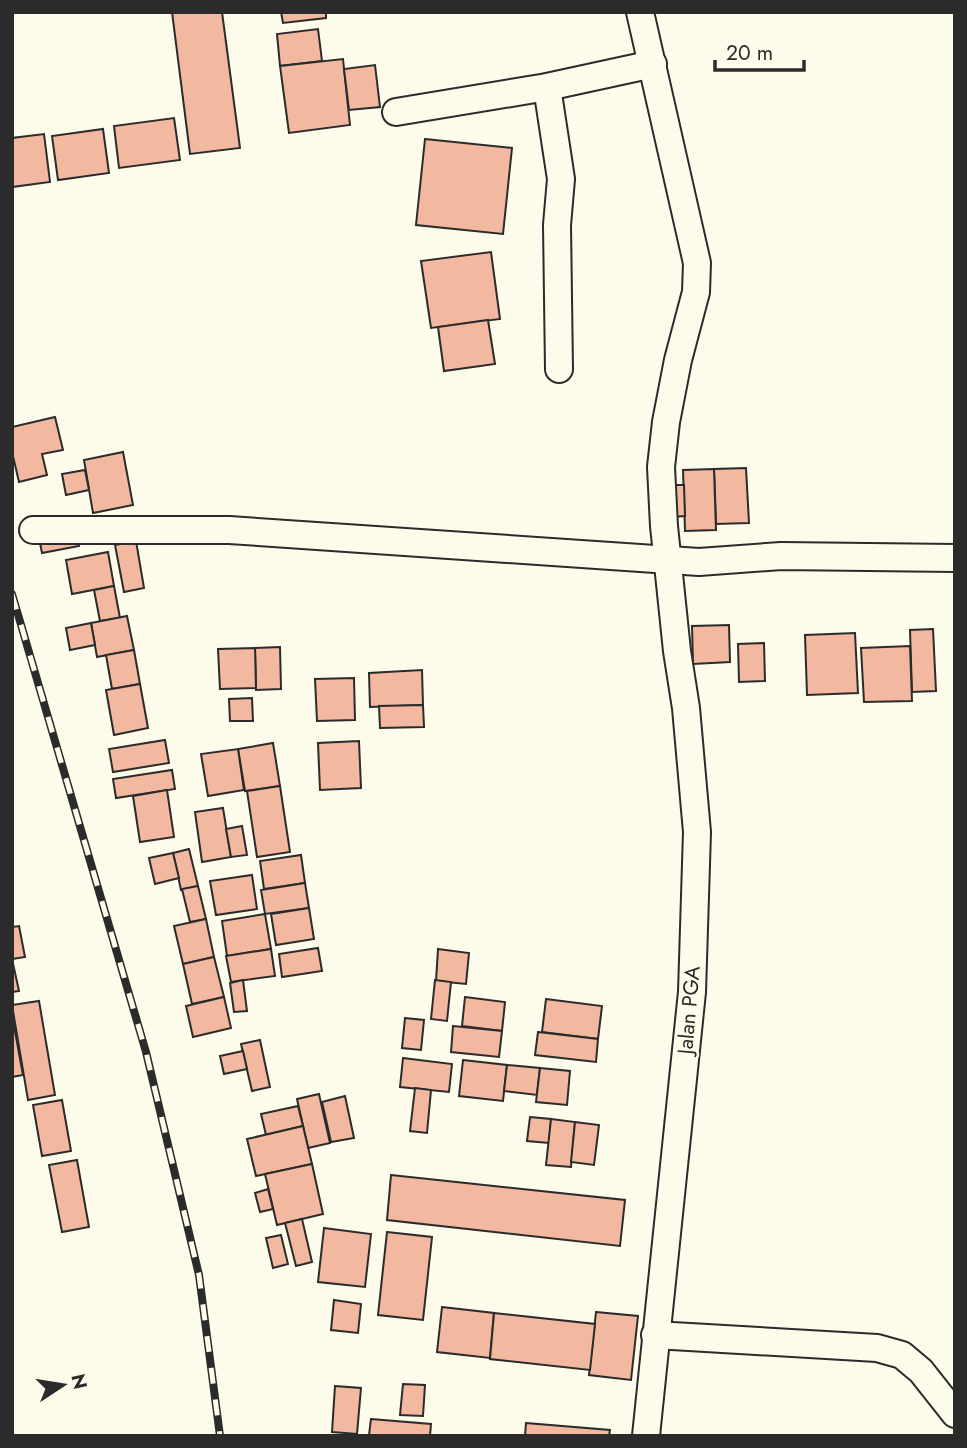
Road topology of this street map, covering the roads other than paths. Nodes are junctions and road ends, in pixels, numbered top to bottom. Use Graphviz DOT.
graph roads {
  1 [pos="640,12"];
  2 [pos="653,64"];
  3 [pos="547,87"];
  4 [pos="396,112"];
  5 [pos="559,369"];
  6 [pos="33,530"];
  7 [pos="955,558"];
  8 [pos="669,572"];
  9 [pos="655,1335"];
  10 [pos="955,1414"];
  11 [pos="646,1436"];
  1 -- 2 [label="street, Jalan PGA"];
  2 -- 3 [label="street"];
  2 -- 8 [label="street, Jalan PGA"];
  3 -- 4 [label="street"];
  3 -- 5 [label="street"];
  6 -- 8 [label="street"];
  7 -- 8 [label="street"];
  8 -- 9 [label="street, Jalan PGA"];
  9 -- 10 [label="street"];
  9 -- 11 [label="street, Jalan PGA"];
}
